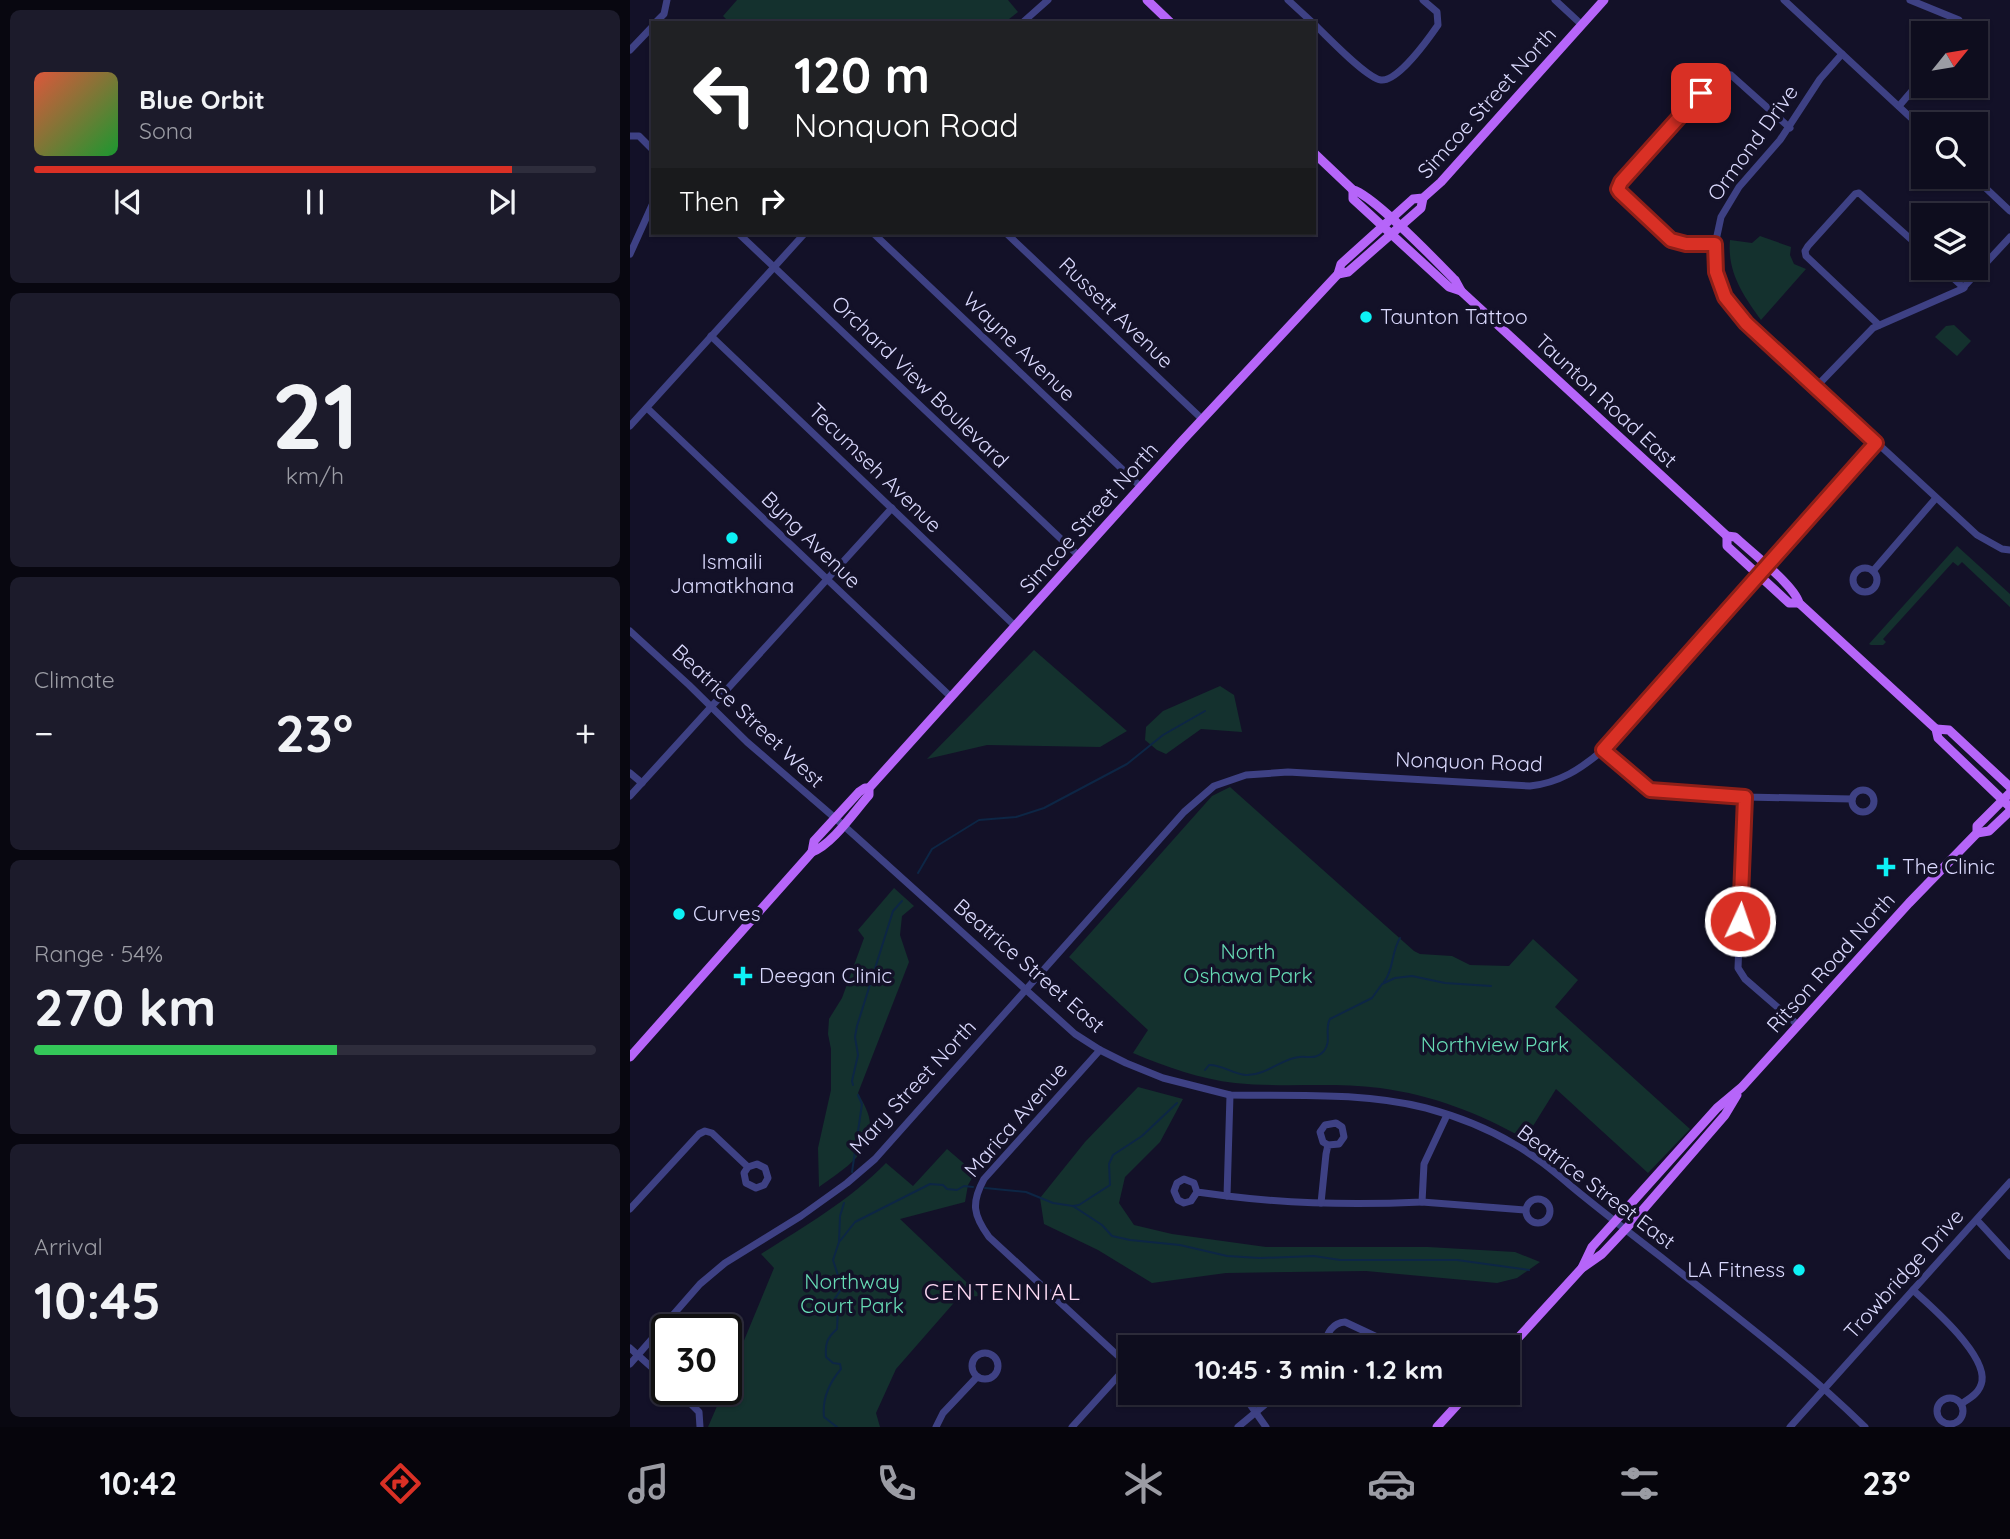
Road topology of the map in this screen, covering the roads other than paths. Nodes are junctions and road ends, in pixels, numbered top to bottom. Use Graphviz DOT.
graph roads {
  1 [pos="667,0"];
  2 [pos="1048,0"];
  3 [pos="1147,0"];
  4 [pos="1288,0"];
  5 [pos="1423,0"];
  6 [pos="1555,0"];
  7 [pos="1604,0"];
  8 [pos="1784,0"];
  9 [pos="1910,0"];
  10 [pos="657,21"];
  11 [pos="1024,21"];
  12 [pos="1169,21"];
  13 [pos="1311,21"];
  14 [pos="1959,21"];
  15 [pos="1582,25"];
  16 [pos="1316,26"];
  17 [pos="651,27"];
  18 [pos="630,50"];
  19 [pos="1842,54"];
  20 [pos="1911,92"];
  21 [pos="1899,106"];
  22 [pos="1911,118"];
  23 [pos="1790,128"];
  24 [pos="630,136"];
  25 [pos="651,148"];
  26 [pos="1316,155"];
  27 [pos="1987,189"];
  28 [pos="1353,190"];
  29 [pos="1423,198"];
  30 [pos="651,207"];
  31 [pos="2010,211"];
  32 [pos="1391,219"];
  33 [pos="1382,225"];
  34 [pos="1399,227"];
  35 [pos="1391,234"];
  36 [pos="740,235"];
  37 [pos="803,235"];
  38 [pos="875,235"];
  39 [pos="1008,235"];
  40 [pos="2010,237"];
  41 [pos="1911,239"];
  42 [pos="1715,244"];
  43 [pos="630,254"];
  44 [pos="774,267"];
  45 [pos="1338,274"];
  46 [pos="1955,280"];
  47 [pos="1964,288"];
  48 [pos="1461,291"];
  49 [pos="1879,325"];
  50 [pos="711,337"];
  51 [pos="1816,387"];
  52 [pos="647,408"];
  53 [pos="1202,419"];
  54 [pos="630,426"];
  55 [pos="1876,443"];
  56 [pos="1141,487"];
  57 [pos="1936,498"];
  58 [pos="891,508"];
  59 [pos="1727,536"];
  60 [pos="2010,550"];
  61 [pos="1079,556"];
  62 [pos="1767,566"];
  63 [pos="1873,571"];
  64 [pos="1759,575"];
  65 [pos="826,578"];
  66 [pos="1798,603"];
  67 [pos="1014,626"];
  68 [pos="630,631"];
  69 [pos="951,697"];
  70 [pos="711,707"];
  71 [pos="1936,729"];
  72 [pos="1603,750"];
  73 [pos="630,773"];
  74 [pos="642,783"];
  75 [pos="2010,787"];
  76 [pos="2010,793"];
  77 [pos="630,796"];
  78 [pos="1745,797"];
  79 [pos="1852,800"];
  80 [pos="2002,800"];
  81 [pos="1194,801"];
  82 [pos="2010,809"];
  83 [pos="839,822"];
  84 [pos="1977,833"];
  85 [pos="1025,990"];
  86 [pos="1798,1025"];
  87 [pos="1100,1050"];
  88 [pos="630,1057"];
  89 [pos="1742,1087"];
  90 [pos="1230,1095"];
  91 [pos="1447,1115"];
  92 [pos="1328,1145"];
  93 [pos="748,1167"];
  94 [pos="2010,1182"];
  95 [pos="1197,1192"];
  96 [pos="1227,1196"];
  97 [pos="1422,1202"];
  98 [pos="1321,1203"];
  99 [pos="630,1209"];
  100 [pos="1525,1210"];
  101 [pos="1977,1220"];
  102 [pos="1615,1221"];
  103 [pos="1625,1229"];
  104 [pos="2010,1256"];
  105 [pos="1582,1268"];
  106 [pos="1913,1290"];
  107 [pos="1327,1335"];
  108 [pos="1369,1335"];
  109 [pos="1520,1336"];
  110 [pos="630,1348"];
  111 [pos="1118,1354"];
  112 [pos="638,1355"];
  113 [pos="630,1364"];
  114 [pos="651,1367"];
  115 [pos="1118,1376"];
  116 [pos="977,1377"];
  117 [pos="1824,1389"];
  118 [pos="1961,1404"];
  119 [pos="694,1405"];
  120 [pos="1250,1405"];
  121 [pos="1265,1405"];
  122 [pos="1457,1405"];
  123 [pos="1255,1413"];
  124 [pos="701,1424"];
  125 [pos="936,1427"];
  126 [pos="1072,1427"];
  127 [pos="1238,1427"];
  128 [pos="1266,1427"];
  129 [pos="1437,1427"];
  130 [pos="1790,1427"];
  131 [pos="1865,1427"];
  1 -- 10 [label="street"];
  2 -- 11 [label="street"];
  3 -- 12 [label="main road"];
  4 -- 13 [label="street"];
  5 -- 16 [label="street"];
  6 -- 15 [label="street"];
  7 -- 15 [label="main road, Simcoe Street North"];
  8 -- 19 [label="street"];
  9 -- 14 [label="street"];
  15 -- 29 [label="main road, Simcoe Street North"];
  17 -- 18 [label="street"];
  19 -- 21 [label="street"];
  19 -- 23 [label="street, Ormond Drive"];
  20 -- 21 [label="street"];
  21 -- 22 [label="street"];
  23 -- 42 [label="street, Ormond Drive"];
  23 -- 42 [label="street"];
  24 -- 25 [label="street"];
  26 -- 28 [label="main road"];
  27 -- 31 [label="street"];
  28 -- 32 [label="main road, Taunton Road East"];
  28 -- 33 [label="main road, Taunton Road East"];
  29 -- 32 [label="main road, Simcoe Street North"];
  29 -- 34 [label="main road, Simcoe Street North"];
  30 -- 43 [label="street"];
  32 -- 33 [label="main road, Simcoe Street North"];
  32 -- 34 [label="main road, Taunton Road East"];
  33 -- 35 [label="main road, Taunton Road East"];
  33 -- 45 [label="main road, Simcoe Street North"];
  34 -- 35 [label="main road, Simcoe Street North"];
  34 -- 48 [label="main road, Taunton Road East"];
  35 -- 45 [label="main road, Simcoe Street North"];
  35 -- 48 [label="main road, Taunton Road East"];
  36 -- 44 [label="street, Orchard View Boulevard"];
  37 -- 44 [label="street"];
  38 -- 56 [label="street, Wayne Avenue"];
  39 -- 53 [label="street, Russett Avenue"];
  40 -- 47 [label="street"];
  41 -- 49 [label="street"];
  42 -- 51 [label="street, Ormond Drive"];
  44 -- 50 [label="street"];
  44 -- 61 [label="street, Orchard View Boulevard"];
  45 -- 53 [label="main road, Simcoe Street North"];
  46 -- 47 [label="street"];
  47 -- 49 [label="street"];
  48 -- 59 [label="main road, Taunton Road East"];
  49 -- 51 [label="street"];
  50 -- 52 [label="street"];
  50 -- 58 [label="street, Tecumseh Avenue"];
  51 -- 55 [label="street, Ormond Drive"];
  52 -- 54 [label="street"];
  52 -- 65 [label="street, Byng Avenue"];
  53 -- 56 [label="main road, Simcoe Street North"];
  55 -- 57 [label="street, Ormond Drive"];
  55 -- 62 [label="street"];
  56 -- 61 [label="main road, Simcoe Street North"];
  57 -- 60 [label="street, Ormond Drive"];
  57 -- 63 [label="street"];
  58 -- 65 [label="street"];
  58 -- 67 [label="street, Tecumseh Avenue"];
  59 -- 62 [label="main road, Taunton Road East"];
  59 -- 64 [label="main road, Taunton Road East"];
  61 -- 67 [label="main road, Simcoe Street North"];
  62 -- 64 [label="street"];
  62 -- 66 [label="main road, Taunton Road East"];
  64 -- 66 [label="main road, Taunton Road East"];
  64 -- 72 [label="street"];
  65 -- 69 [label="street, Byng Avenue"];
  65 -- 70 [label="street"];
  66 -- 71 [label="main road, Taunton Road East"];
  67 -- 69 [label="main road, Simcoe Street North"];
  68 -- 70 [label="street, Beatrice Street West"];
  69 -- 83 [label="main road, Simcoe Street North"];
  70 -- 74 [label="street"];
  70 -- 83 [label="street, Beatrice Street West"];
  71 -- 75 [label="main road, Taunton Road East"];
  71 -- 80 [label="main road, Taunton Road East"];
  72 -- 78 [label="street"];
  72 -- 81 [label="street, Nonquon Road"];
  73 -- 74 [label="street"];
  74 -- 77 [label="street"];
  76 -- 80 [label="main road, Ritson Road North"];
  78 -- 79 [label="street"];
  78 -- 86 [label="street"];
  80 -- 82 [label="main road, Taunton Road East"];
  80 -- 84 [label="main road, Ritson Road North"];
  81 -- 85 [label="street, Mary Street North"];
  82 -- 84 [label="main road, Ritson Road North"];
  83 -- 85 [label="street, Beatrice Street East"];
  83 -- 88 [label="main road, Simcoe Street North"];
  84 -- 86 [label="main road, Ritson Road North"];
  85 -- 87 [label="street, Beatrice Street East"];
  85 -- 112 [label="street, Mary Street North"];
  86 -- 89 [label="main road, Ritson Road North"];
  87 -- 90 [label="street, Beatrice Street East"];
  87 -- 111 [label="street, Marica Avenue"];
  89 -- 102 [label="main road, Ritson Road North"];
  89 -- 103 [label="main road, Ritson Road North"];
  90 -- 91 [label="street, Beatrice Street East"];
  90 -- 96 [label="street"];
  91 -- 97 [label="street"];
  91 -- 102 [label="street, Beatrice Street East"];
  92 -- 98 [label="street"];
  93 -- 99 [label="street"];
  94 -- 101 [label="street, Trowbridge Drive"];
  95 -- 96 [label="street"];
  96 -- 98 [label="street"];
  97 -- 98 [label="street"];
  97 -- 100 [label="street"];
  101 -- 104 [label="street"];
  101 -- 106 [label="street, Trowbridge Drive"];
  102 -- 103 [label="street, Beatrice Street East"];
  102 -- 105 [label="main road, Ritson Road North"];
  103 -- 105 [label="main road, Ritson Road North"];
  103 -- 117 [label="street, Beatrice Street East"];
  105 -- 109 [label="main road, Ritson Road North"];
  106 -- 117 [label="street, Trowbridge Drive"];
  106 -- 118 [label="street"];
  107 -- 108 [label="street"];
  110 -- 112 [label="street"];
  112 -- 113 [label="street, Mary Street North"];
  112 -- 114 [label="street"];
  115 -- 126 [label="street"];
  116 -- 125 [label="street"];
  117 -- 130 [label="street, Trowbridge Drive"];
  117 -- 131 [label="street, Beatrice Street East"];
  119 -- 124 [label="street"];
  120 -- 123 [label="street"];
  121 -- 123 [label="street"];
  122 -- 129 [label="main road"];
  123 -- 127 [label="street"];
  123 -- 128 [label="street"];
}
